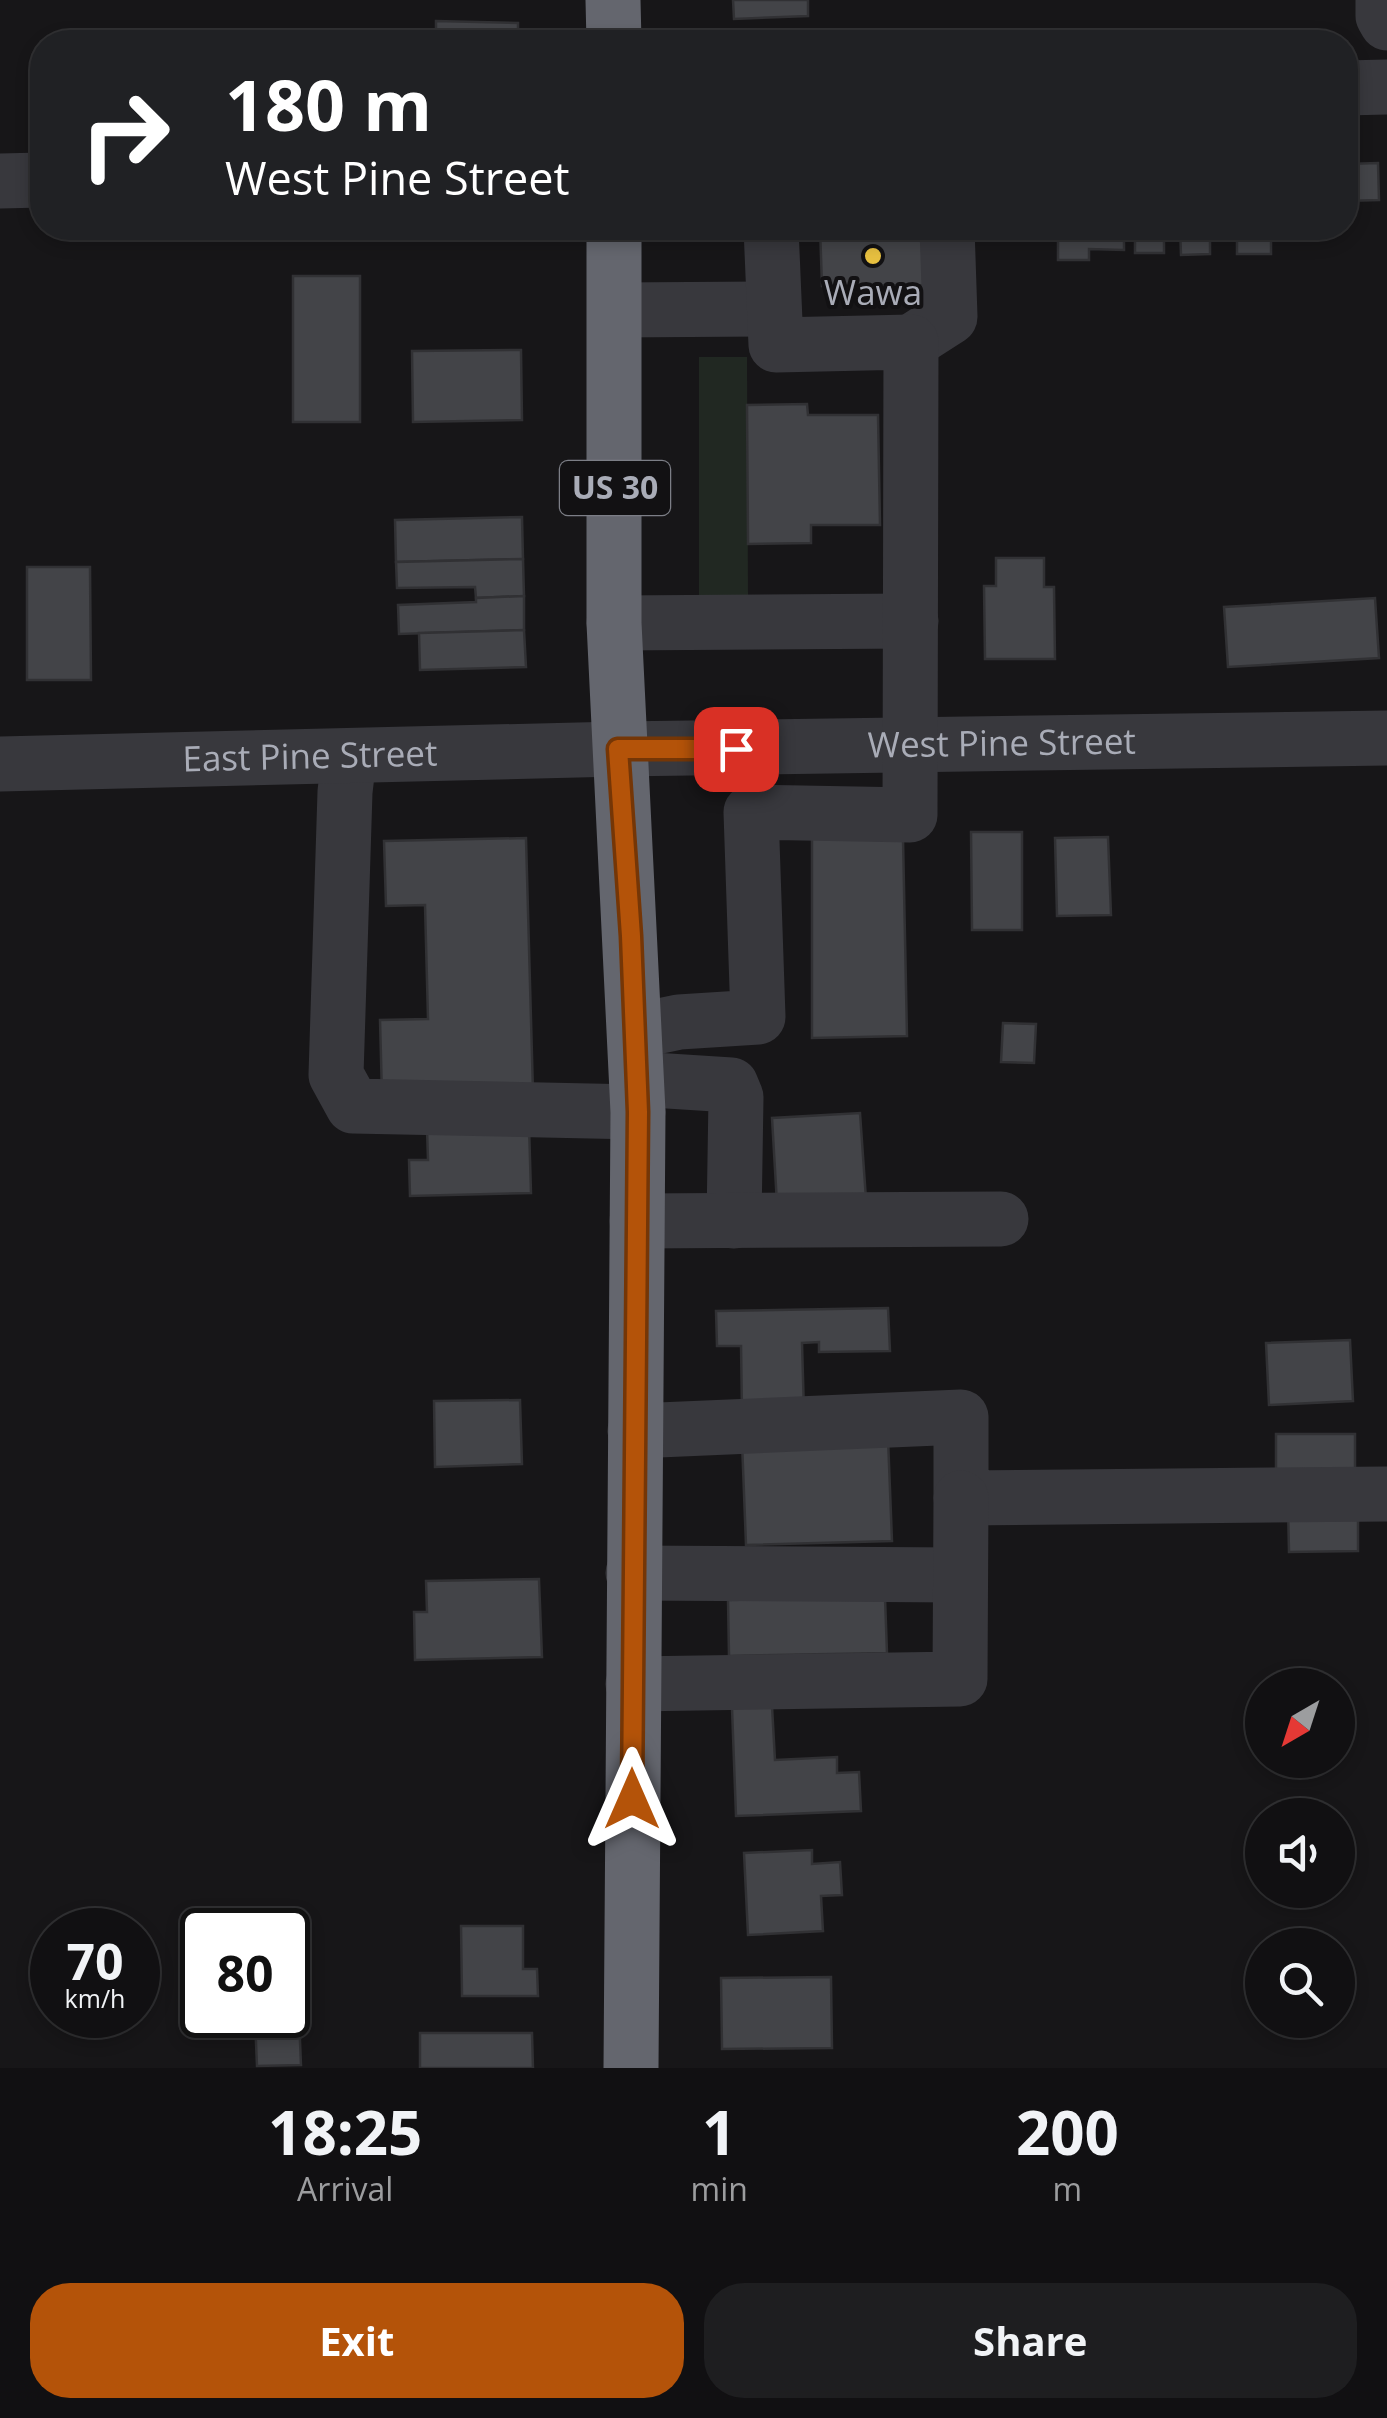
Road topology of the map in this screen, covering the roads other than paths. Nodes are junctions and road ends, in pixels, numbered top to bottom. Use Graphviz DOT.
graph roads {
  1 [pos="614,0"];
  2 [pos="1384,0"];
  3 [pos="1387,23"];
  4 [pos="614,30"];
  5 [pos="1387,87"];
  6 [pos="1358,88"];
  7 [pos="30,180"];
  8 [pos="0,181"];
  9 [pos="614,240"];
  10 [pos="771,240"];
  11 [pos="947,240"];
  12 [pos="616,310"];
  13 [pos="774,310"];
  14 [pos="911,342"];
  15 [pos="911,621"];
  16 [pos="614,623"];
  17 [pos="1387,738"];
  18 [pos="908,747"];
  19 [pos="618,749"];
  20 [pos="349,757"];
  21 [pos="0,764"];
  22 [pos="637,1074"];
  23 [pos="734,1220"];
  24 [pos="1002,1220"];
  25 [pos="636,1221"];
  26 [pos="635,1431"];
  27 [pos="1387,1494"];
  28 [pos="961,1498"];
  29 [pos="633,1573"];
  30 [pos="960,1575"];
  31 [pos="633,1684"];
  32 [pos="631,2068"];
  1 -- 4 [label="highway"];
  2 -- 3 [label="street"];
  5 -- 6 [label="street"];
  7 -- 8 [label="street"];
  9 -- 12 [label="highway, US 30"];
  10 -- 13 [label="street"];
  11 -- 14 [label="street"];
  12 -- 13 [label="street"];
  12 -- 16 [label="highway, US 30"];
  13 -- 14 [label="street"];
  14 -- 15 [label="street"];
  15 -- 16 [label="street"];
  15 -- 18 [label="street"];
  16 -- 19 [label="highway, US 30"];
  17 -- 18 [label="street, West Pine Street"];
  18 -- 19 [label="street, West Pine Street"];
  18 -- 22 [label="street"];
  19 -- 20 [label="street, East Pine Street"];
  19 -- 22 [label="highway, US 30"];
  20 -- 21 [label="street, East Pine Street"];
  20 -- 22 [label="street"];
  22 -- 23 [label="street"];
  22 -- 25 [label="highway, US 30"];
  23 -- 24 [label="street"];
  23 -- 25 [label="street"];
  25 -- 26 [label="highway, US 30"];
  26 -- 28 [label="street"];
  26 -- 29 [label="highway, US 30"];
  27 -- 28 [label="street"];
  28 -- 30 [label="street"];
  29 -- 30 [label="street"];
  29 -- 31 [label="highway, US 30"];
  30 -- 31 [label="street"];
  31 -- 32 [label="highway, US 30"];
}
